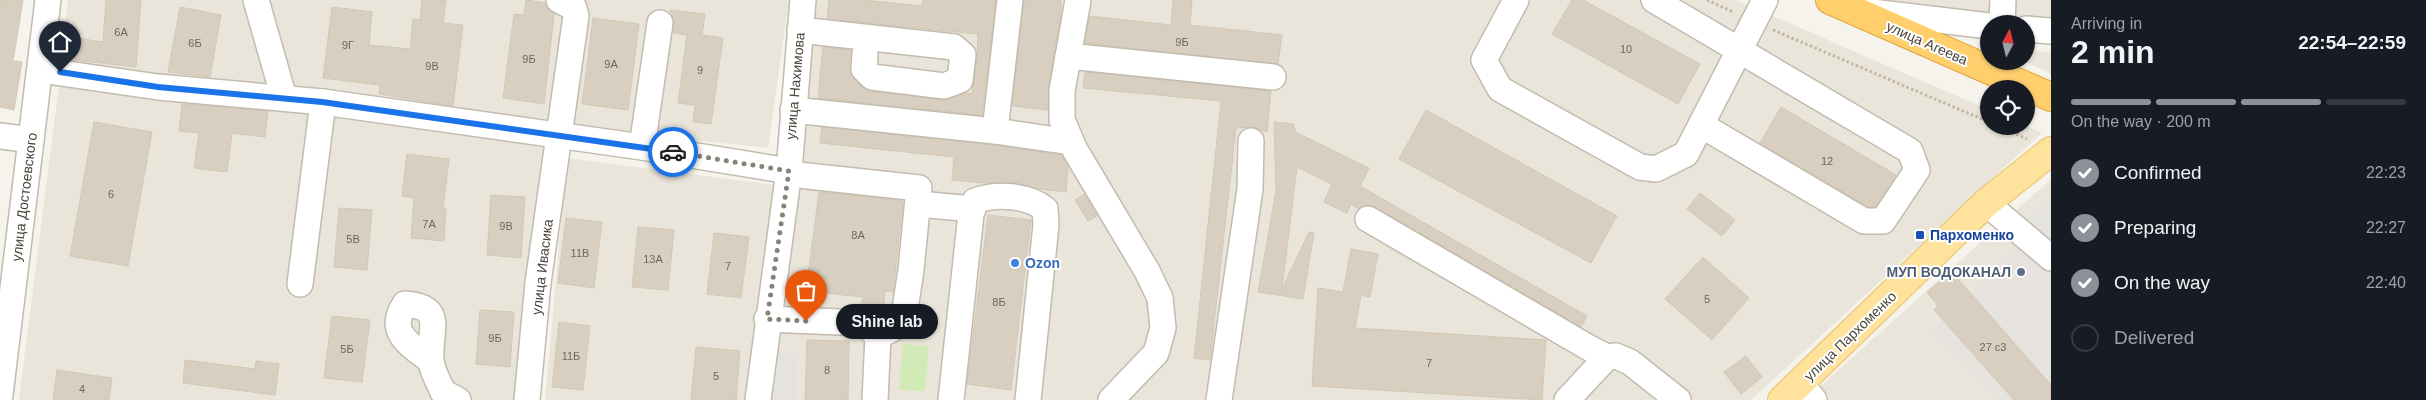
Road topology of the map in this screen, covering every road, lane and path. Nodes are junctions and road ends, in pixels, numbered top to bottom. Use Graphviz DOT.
graph roads {
  1 [pos="48,0"];
  2 [pos="256,0"];
  3 [pos="560,0"];
  4 [pos="803,0"];
  5 [pos="1010,0"];
  6 [pos="1078,0"];
  7 [pos="1516,0"];
  8 [pos="1654,0"];
  9 [pos="1707,0"];
  10 [pos="1765,0"];
  11 [pos="2003,0"];
  12 [pos="1841,5"];
  13 [pos="2002,15"];
  14 [pos="660,22"];
  15 [pos="1753,22"];
  16 [pos="1980,25"];
  17 [pos="800,30"];
  18 [pos="2035,30"];
  19 [pos="2051,31"];
  20 [pos="1740,49"];
  21 [pos="865,54"];
  22 [pos="1068,56"];
  23 [pos="40,70"];
  24 [pos="1273,77"];
  25 [pos="2051,97"];
  26 [pos="284,98"];
  27 [pos="322,102"];
  28 [pos="793,110"];
  29 [pos="1980,118"];
  30 [pos="1700,126"];
  31 [pos="995,131"];
  32 [pos="560,135"];
  33 [pos="2018,135"];
  34 [pos="0,136"];
  35 [pos="30,140"];
  36 [pos="1251,141"];
  37 [pos="1071,142"];
  38 [pos="2042,146"];
  39 [pos="642,147"];
  40 [pos="789,173"];
  41 [pos="1986,203"];
  42 [pos="918,204"];
  43 [pos="973,209"];
  44 [pos="1368,219"];
  45 [pos="2051,258"];
  46 [pos="300,284"];
  47 [pos="767,319"];
  48 [pos="878,336"];
  49 [pos="1607,357"];
  50 [pos="430,361"];
  51 [pos="0,395"];
  52 [pos="1799,395"];
  53 [pos="458,400"];
  54 [pos="528,400"];
  55 [pos="758,400"];
  56 [pos="876,400"];
  57 [pos="951,400"];
  58 [pos="1028,400"];
  59 [pos="1111,400"];
  60 [pos="1219,400"];
  61 [pos="1567,400"];
  62 [pos="1678,400"];
  1 -- 23 [label="street, улица Достоевского"];
  2 -- 26 [label="street"];
  3 -- 32 [label="street, улица Ивасика"];
  4 -- 17 [label="street, улица Нахимова"];
  5 -- 31 [label="street"];
  6 -- 22 [label="street"];
  7 -- 30 [label="street"];
  8 -- 20 [label="street"];
  9 -- 15 [label="path"];
  10 -- 15 [label="street"];
  11 -- 13 [label="street"];
  12 -- 16 [label="street"];
  12 -- 25 [label="highway, улица Агеева"];
  14 -- 39 [label="street"];
  15 -- 20 [label="street"];
  15 -- 29 [label="path"];
  17 -- 21 [label="street"];
  17 -- 28 [label="street, улица Нахимова"];
  18 -- 19 [label="street"];
  20 -- 30 [label="street"];
  20 -- 30 [label="street"];
  22 -- 24 [label="street"];
  22 -- 37 [label="street"];
  23 -- 26 [label="street"];
  23 -- 35 [label="street, улица Достоевского"];
  26 -- 27 [label="street"];
  27 -- 32 [label="street"];
  27 -- 46 [label="street"];
  28 -- 31 [label="street"];
  28 -- 40 [label="street, улица Нахимова"];
  31 -- 37 [label="street"];
  32 -- 39 [label="street"];
  32 -- 54 [label="street, улица Ивасика"];
  33 -- 38 [label="path"];
  34 -- 35 [label="street"];
  35 -- 51 [label="street, улица Достоевского"];
  36 -- 60 [label="street"];
  37 -- 59 [label="street"];
  38 -- 41 [label="main road, улица Пархоменко"];
  39 -- 40 [label="street"];
  40 -- 42 [label="street"];
  40 -- 47 [label="street, улица Нахимова"];
  41 -- 45 [label="street"];
  41 -- 52 [label="main road, улица Пархоменко"];
  42 -- 43 [label="street"];
  42 -- 48 [label="street"];
  43 -- 57 [label="street"];
  43 -- 58 [label="street"];
  44 -- 49 [label="street"];
  47 -- 48 [label="street"];
  47 -- 55 [label="street, улица Нахимова"];
  48 -- 56 [label="street"];
  49 -- 61 [label="street"];
  49 -- 62 [label="street"];
  50 -- 53 [label="street"];
}
